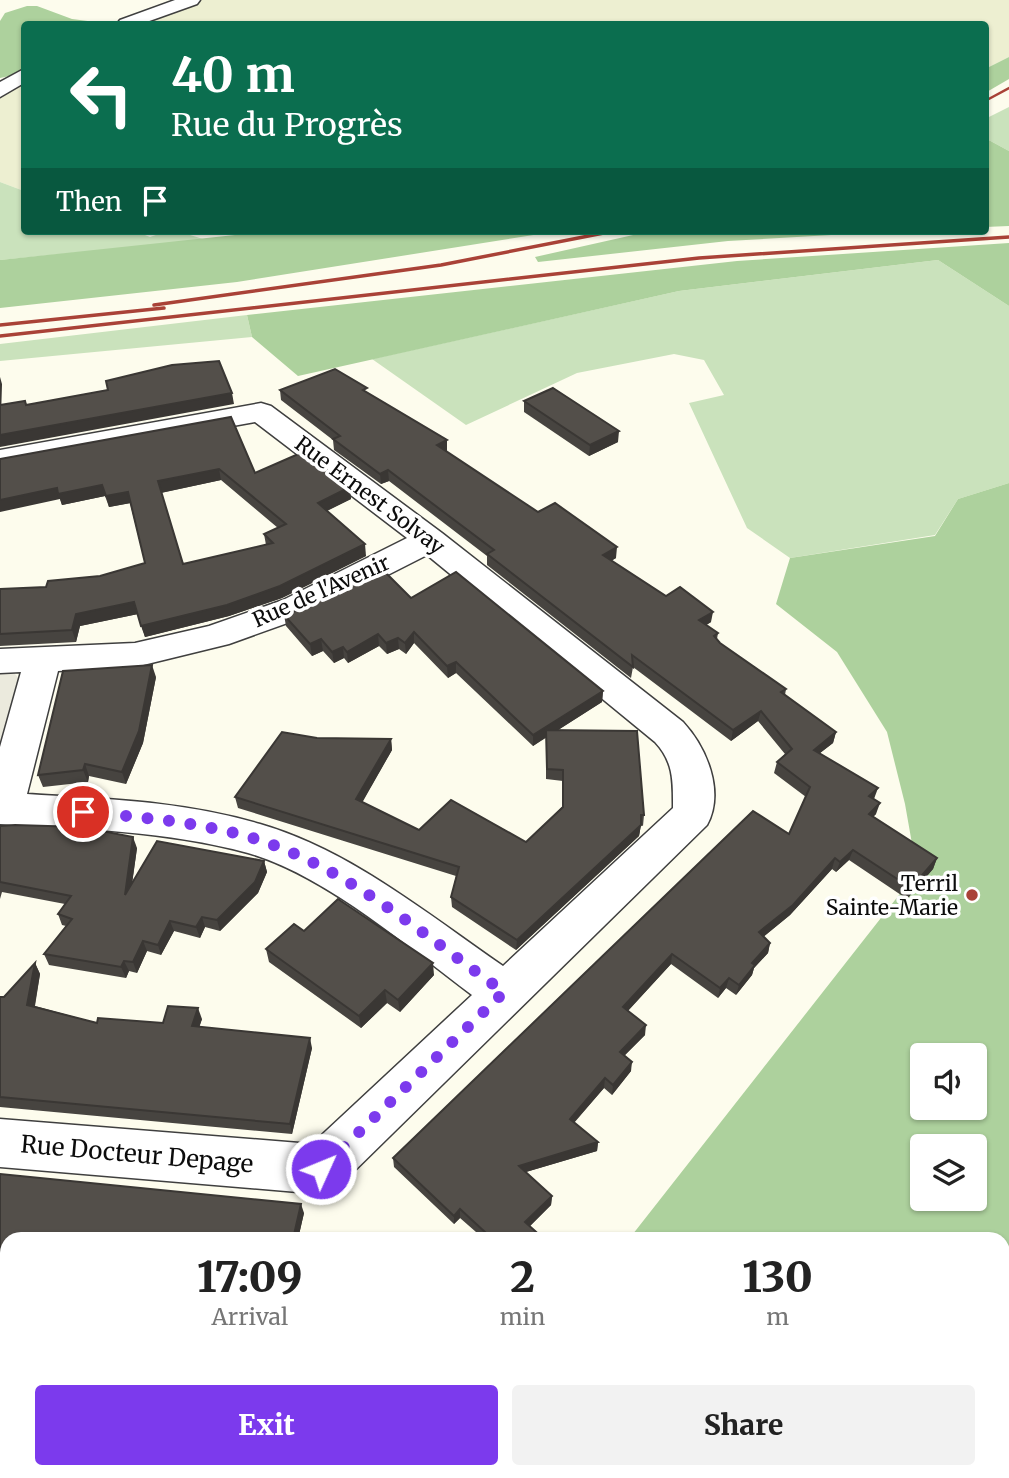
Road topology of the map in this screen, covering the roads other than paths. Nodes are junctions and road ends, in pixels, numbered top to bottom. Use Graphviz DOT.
graph roads {
  1 [pos="191,0"];
  2 [pos="135,21"];
  3 [pos="21,77"];
  4 [pos="1,89"];
  5 [pos="0,459"];
  6 [pos="430,540"];
  7 [pos="43,659"];
  8 [pos="0,661"];
  9 [pos="685,747"];
  10 [pos="1,808"];
  11 [pos="504,992"];
  12 [pos="0,1143"];
  1 -- 2 [label="street"];
  3 -- 4 [label="street"];
  5 -- 6 [label="street, Rue Ernest Solvay"];
  6 -- 7 [label="street, Rue de l'Avenir"];
  6 -- 9 [label="street, Rue Ernest Solvay"];
  7 -- 8 [label="street, Rue de l'Avenir"];
  7 -- 10 [label="street"];
  9 -- 11 [label="street, Rue Docteur Depage"];
  10 -- 11 [label="street"];
  11 -- 12 [label="street, Rue Docteur Depage"];
}
